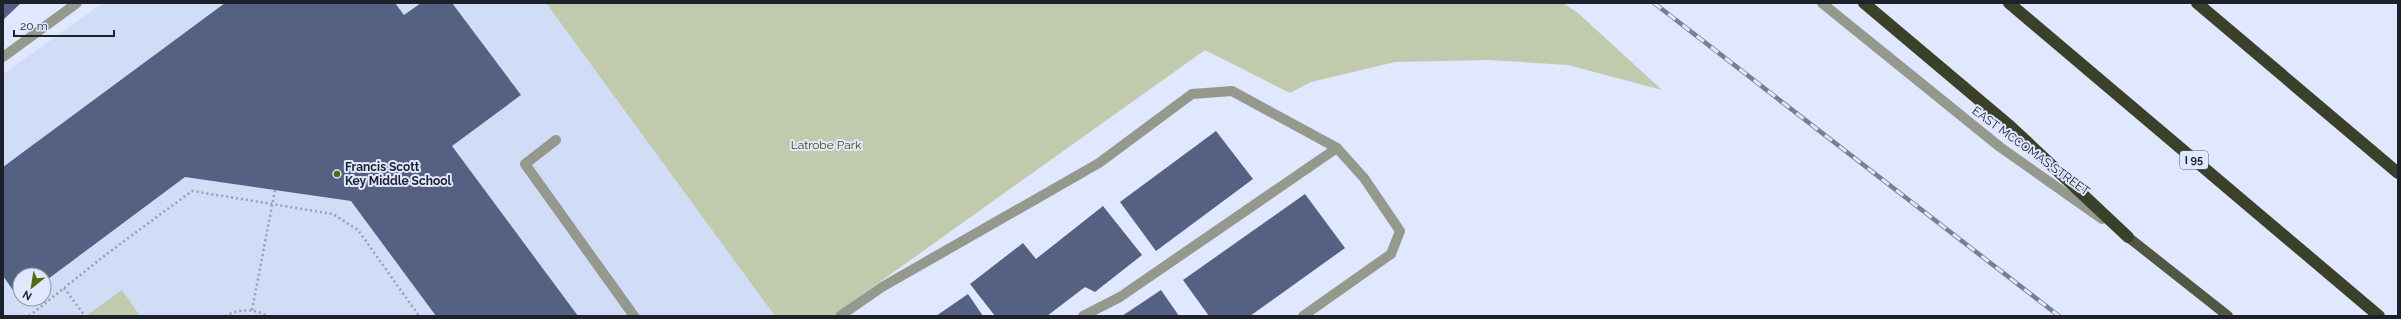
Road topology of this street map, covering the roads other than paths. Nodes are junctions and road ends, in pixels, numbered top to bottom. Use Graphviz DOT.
graph roads {
  1 [pos="77,3"];
  2 [pos="1822,3"];
  3 [pos="1864,3"];
  4 [pos="2009,3"];
  5 [pos="2197,3"];
  6 [pos="3,57"];
  7 [pos="556,140"];
  8 [pos="1337,148"];
  9 [pos="2398,173"];
  10 [pos="2128,237"];
  11 [pos="634,316"];
  12 [pos="840,316"];
  13 [pos="1083,316"];
  14 [pos="1303,316"];
  15 [pos="2228,316"];
  16 [pos="2379,316"];
  1 -- 6 [label="street"];
  2 -- 10 [label="street, EAST MCCOMAS STREET"];
  3 -- 10 [label="highway"];
  4 -- 16 [label="highway, I 95"];
  5 -- 9 [label="highway"];
  7 -- 11 [label="street"];
  8 -- 12 [label="street"];
  8 -- 13 [label="street"];
  8 -- 14 [label="street"];
  10 -- 15 [label="main road, EAST MCCOMAS STREET"];
}
